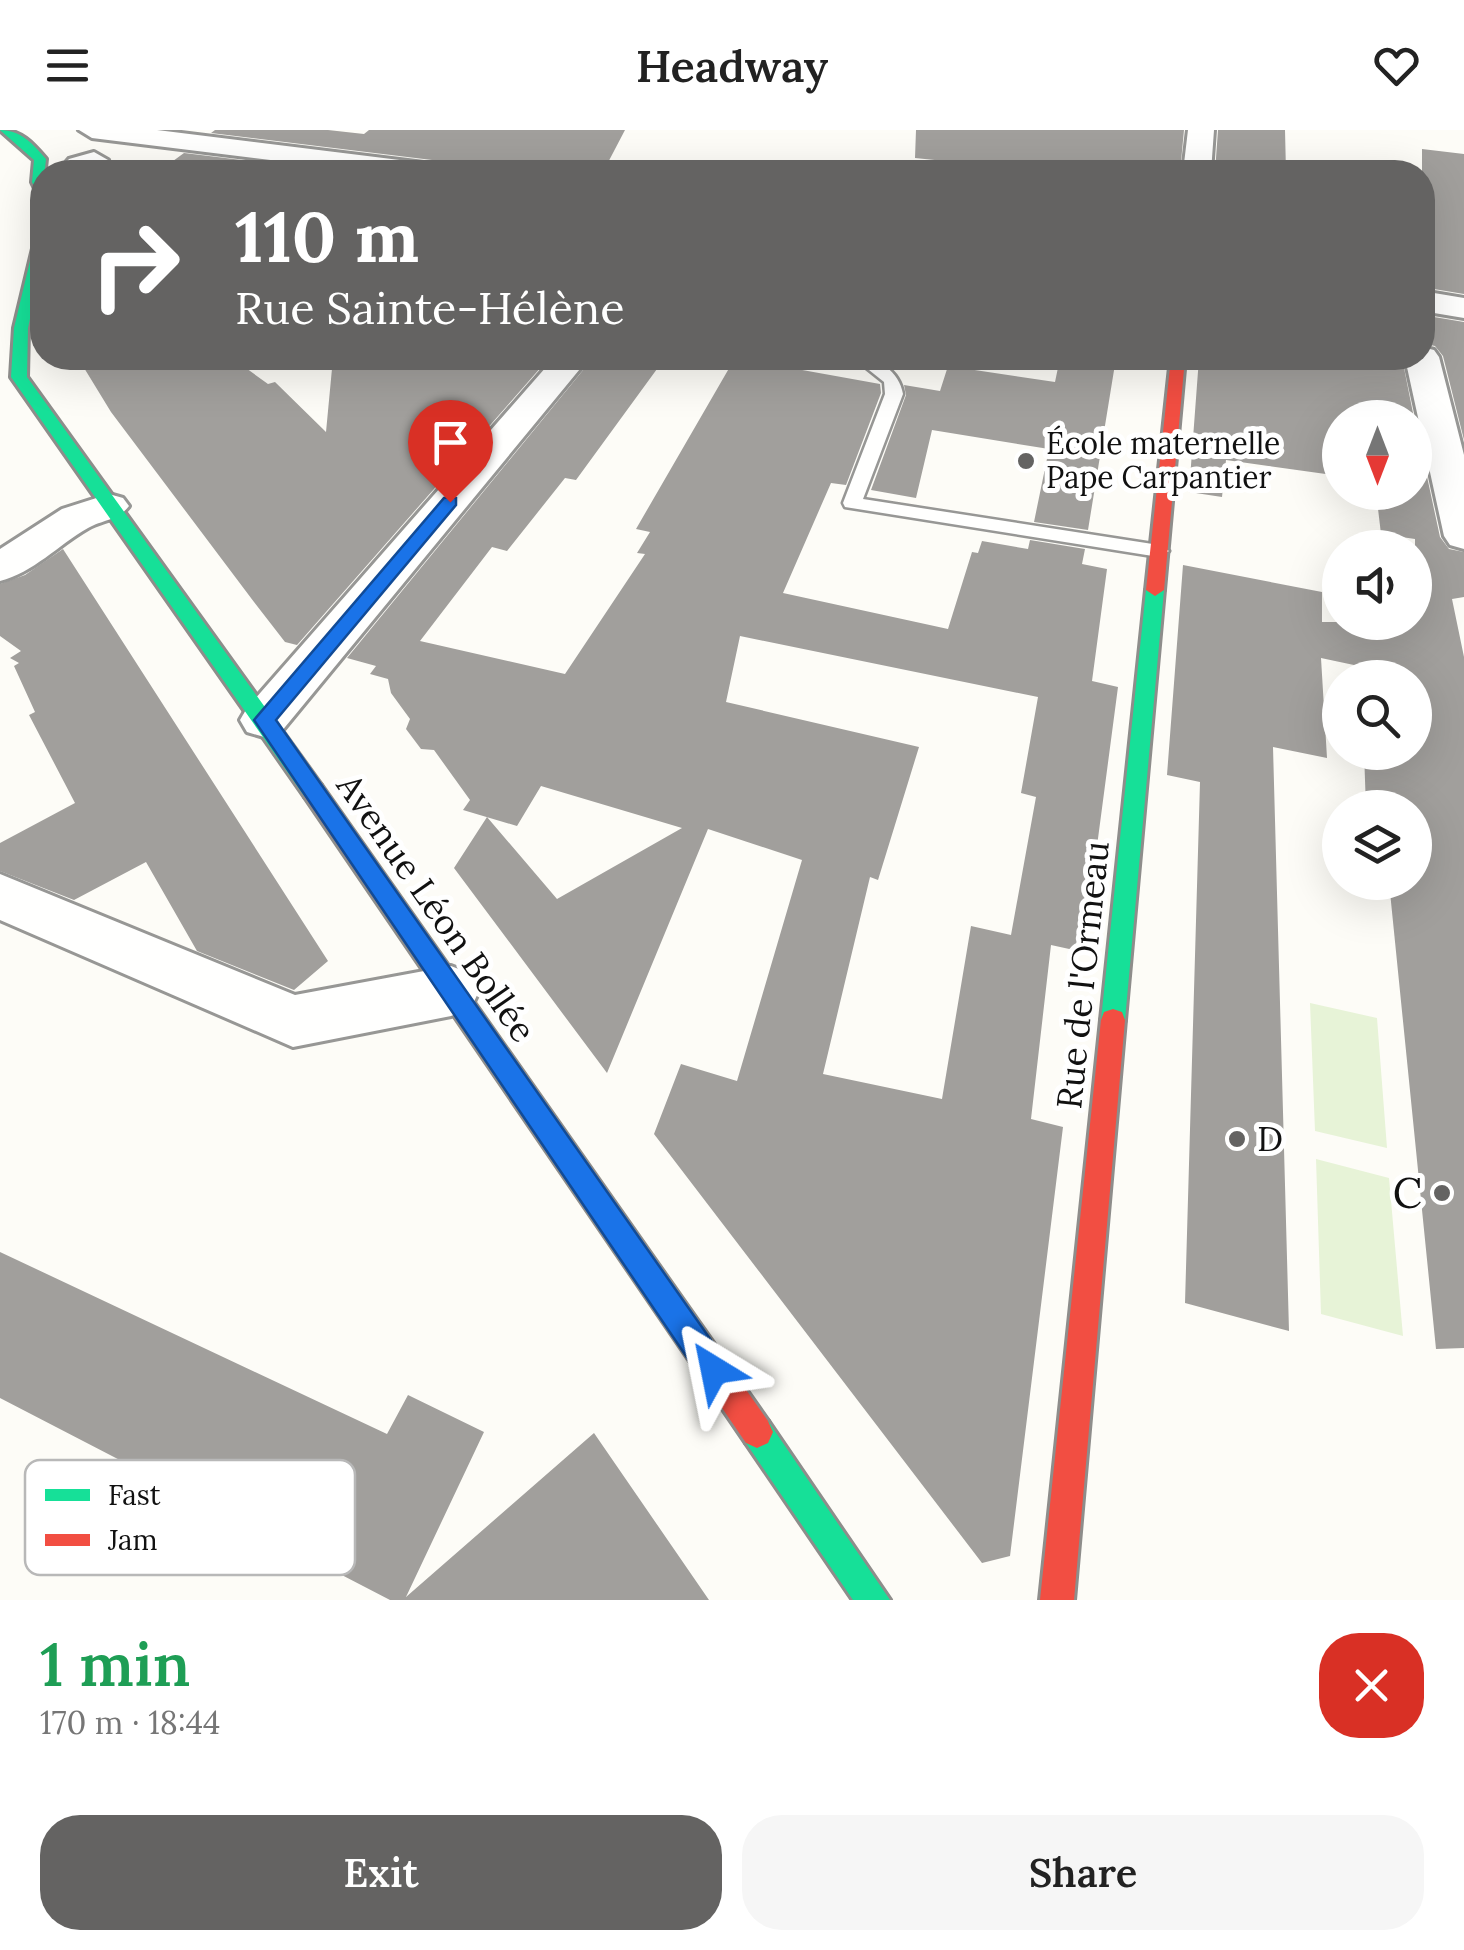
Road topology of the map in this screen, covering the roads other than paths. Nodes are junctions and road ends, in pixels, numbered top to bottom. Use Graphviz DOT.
graph roads {
  1 [pos="2,130"];
  2 [pos="94,130"];
  3 [pos="1201,130"];
  4 [pos="168,140"];
  5 [pos="81,158"];
  6 [pos="40,160"];
  7 [pos="333,160"];
  8 [pos="1198,160"];
  9 [pos="30,286"];
  10 [pos="1435,303"];
  11 [pos="1464,308"];
  12 [pos="562,370"];
  13 [pos="878,370"];
  14 [pos="1177,370"];
  15 [pos="1425,370"];
  16 [pos="10,382"];
  17 [pos="109,506"];
  18 [pos="1464,536"];
  19 [pos="1160,552"];
  20 [pos="0,568"];
  21 [pos="264,720"];
  22 [pos="0,896"];
  23 [pos="451,991"];
  24 [pos="874,1600"];
  25 [pos="1058,1600"];
  1 -- 6 [label="main road"];
  2 -- 4 [label="street"];
  3 -- 8 [label="street"];
  4 -- 5 [label="street"];
  4 -- 7 [label="street"];
  9 -- 16 [label="main road, Avenue Léon Bollée"];
  10 -- 11 [label="street"];
  12 -- 21 [label="street"];
  13 -- 19 [label="lane"];
  14 -- 19 [label="main road, Rue de l'Ormeau"];
  15 -- 18 [label="street"];
  16 -- 17 [label="main road, Avenue Léon Bollée"];
  17 -- 20 [label="street"];
  17 -- 21 [label="main road, Avenue Léon Bollée"];
  19 -- 25 [label="main road, Rue de l'Ormeau"];
  21 -- 23 [label="main road, Avenue Léon Bollée"];
  22 -- 23 [label="street"];
  23 -- 24 [label="main road, Avenue Léon Bollée"];
}
